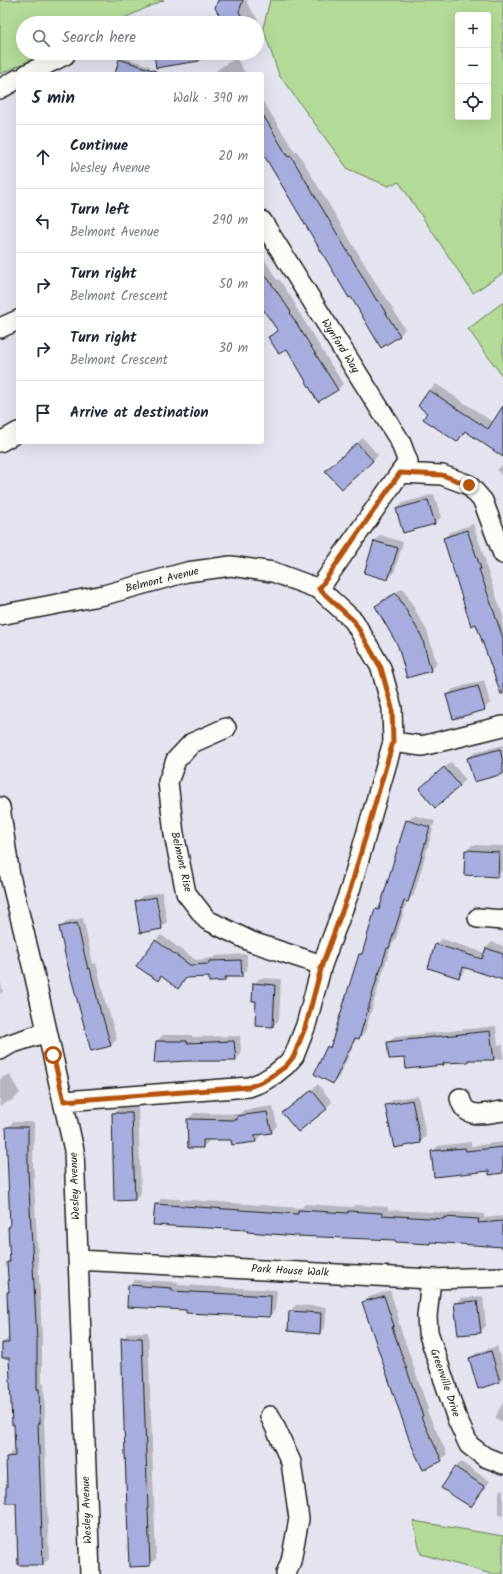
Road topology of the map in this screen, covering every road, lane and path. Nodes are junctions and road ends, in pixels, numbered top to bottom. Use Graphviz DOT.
graph roads {
  1 [pos="55,60"];
  2 [pos="32,72"];
  3 [pos="16,80"];
  4 [pos="0,88"];
  5 [pos="264,224"];
  6 [pos="16,321"];
  7 [pos="0,328"];
  8 [pos="16,433"];
  9 [pos="0,442"];
  10 [pos="400,473"];
  11 [pos="503,554"];
  12 [pos="319,589"];
  13 [pos="0,615"];
  14 [pos="503,726"];
  15 [pos="226,728"];
  16 [pos="393,742"];
  17 [pos="0,807"];
  18 [pos="5,877"];
  19 [pos="478,918"];
  20 [pos="503,920"];
  21 [pos="322,965"];
  22 [pos="47,1032"];
  23 [pos="0,1050"];
  24 [pos="460,1098"];
  25 [pos="64,1101"];
  26 [pos="503,1111"];
  27 [pos="78,1260"];
  28 [pos="503,1277"];
  29 [pos="430,1279"];
  30 [pos="270,1416"];
  31 [pos="503,1464"];
  32 [pos="90,1574"];
  33 [pos="286,1574"];
  1 -- 2 [label="street"];
  3 -- 4 [label="street"];
  5 -- 10 [label="street, Wynford Way"];
  6 -- 7 [label="street"];
  8 -- 9 [label="street"];
  10 -- 11 [label="street"];
  10 -- 12 [label="street"];
  12 -- 13 [label="street, Belmont Avenue"];
  12 -- 16 [label="street, Belmont Avenue"];
  14 -- 16 [label="street"];
  15 -- 21 [label="street, Belmont Rise"];
  16 -- 21 [label="street, Belmont Avenue"];
  17 -- 18 [label="street, Wesley Avenue"];
  18 -- 22 [label="street, Wesley Avenue"];
  19 -- 20 [label="street"];
  21 -- 25 [label="street, Belmont Avenue"];
  22 -- 23 [label="street"];
  22 -- 25 [label="street, Wesley Avenue"];
  24 -- 26 [label="street"];
  25 -- 27 [label="street, Wesley Avenue"];
  27 -- 29 [label="street, Park House Walk"];
  27 -- 32 [label="street, Wesley Avenue"];
  28 -- 29 [label="street, Park House Walk"];
  29 -- 31 [label="street, Greenville Drive"];
  30 -- 33 [label="street"];
}
